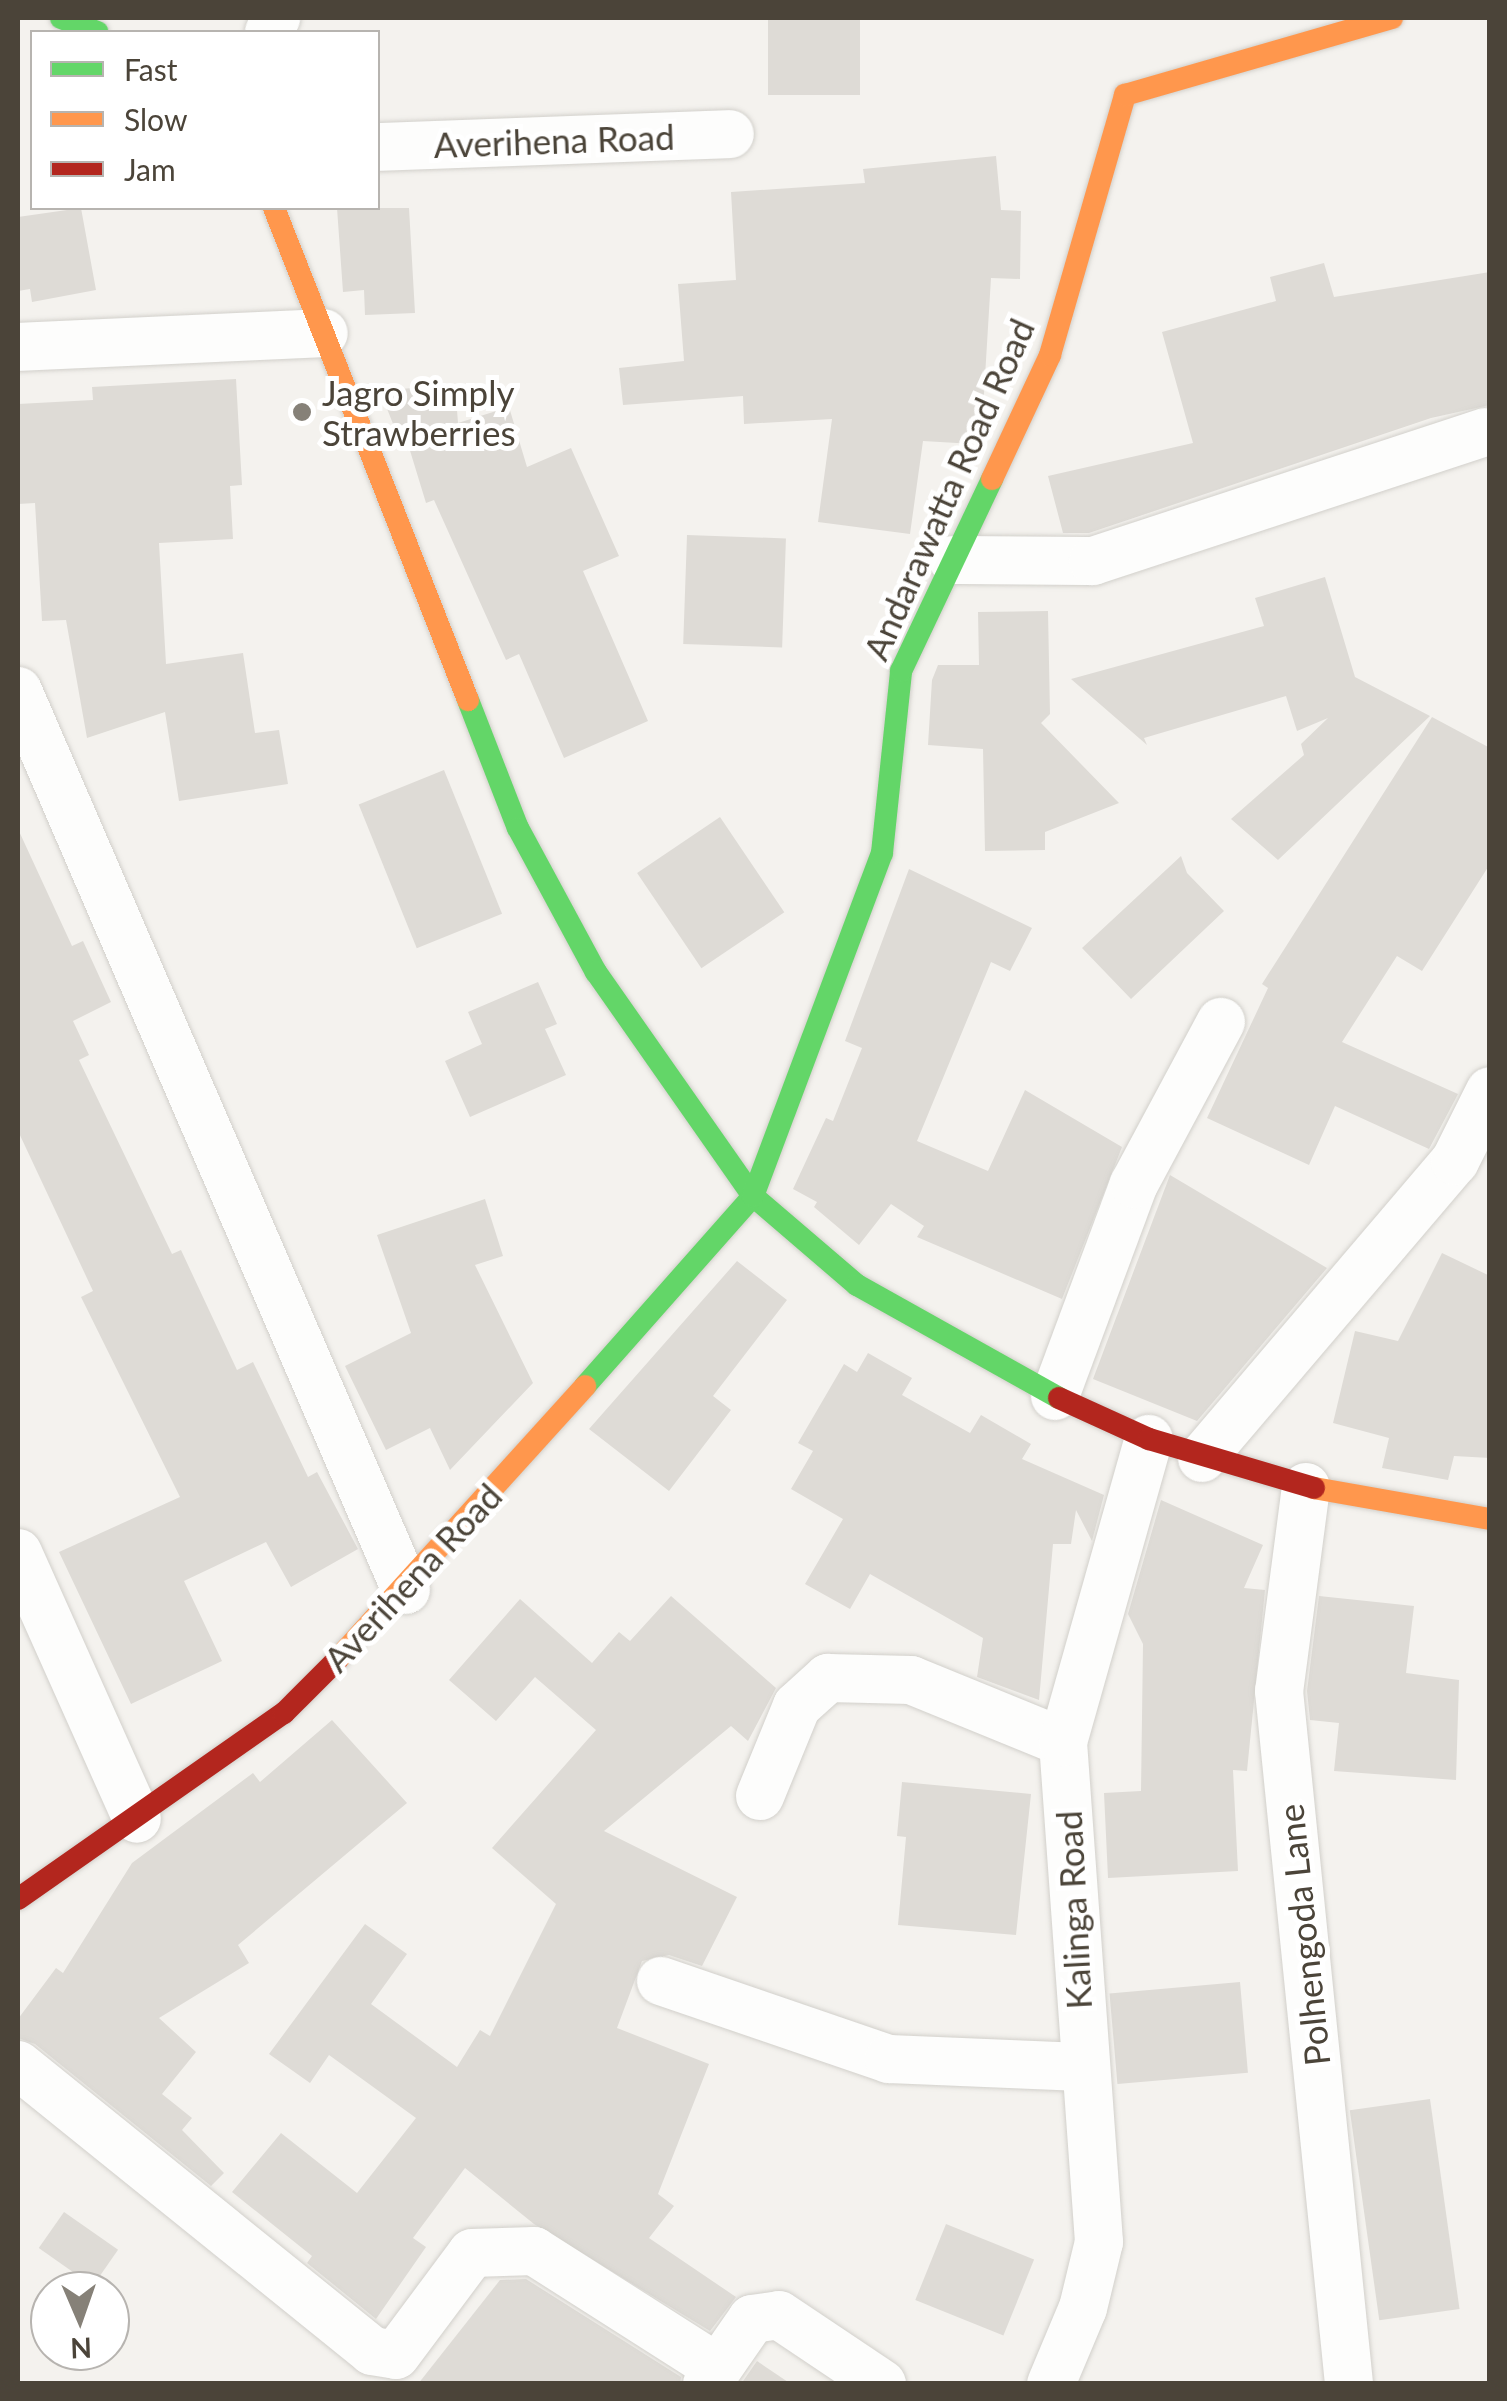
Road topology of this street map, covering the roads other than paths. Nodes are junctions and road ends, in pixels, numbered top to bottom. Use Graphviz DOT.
graph roads {
  1 [pos="61,18"];
  2 [pos="1392,18"];
  3 [pos="92,30"];
  4 [pos="730,134"];
  5 [pos="380,147"];
  6 [pos="275,210"];
  7 [pos="324,333"];
  8 [pos="18,347"];
  9 [pos="1485,432"];
  10 [pos="953,560"];
  11 [pos="18,691"];
  12 [pos="1221,1022"];
  13 [pos="1490,1091"];
  14 [pos="753,1196"];
  15 [pos="1054,1396"];
  16 [pos="1149,1440"];
  17 [pos="1202,1458"];
  18 [pos="1306,1487"];
  19 [pos="1490,1519"];
  20 [pos="18,1553"];
  21 [pos="406,1590"];
  22 [pos="1062,1742"];
  23 [pos="760,1796"];
  24 [pos="138,1819"];
  25 [pos="18,1899"];
  26 [pos="661,1980"];
  27 [pos="18,2065"];
  28 [pos="1082,2068"];
  29 [pos="712,2375"];
  30 [pos="882,2384"];
  31 [pos="1051,2384"];
  32 [pos="1349,2384"];
  1 -- 3 [label="street"];
  2 -- 10 [label="street, Andarawatta Road Road"];
  4 -- 5 [label="street, Averihena Road"];
  6 -- 7 [label="street"];
  7 -- 8 [label="street"];
  7 -- 14 [label="street"];
  9 -- 10 [label="street"];
  10 -- 14 [label="street, Andarawatta Road Road"];
  11 -- 21 [label="street"];
  12 -- 15 [label="street"];
  13 -- 17 [label="street"];
  14 -- 15 [label="street"];
  14 -- 21 [label="street, Averihena Road"];
  15 -- 16 [label="street"];
  16 -- 17 [label="street"];
  16 -- 22 [label="street, Kalinga Road"];
  17 -- 18 [label="street"];
  18 -- 19 [label="street"];
  18 -- 32 [label="street, Polhengoda Lane"];
  20 -- 24 [label="street"];
  21 -- 24 [label="street, Averihena Road"];
  22 -- 23 [label="street"];
  22 -- 28 [label="street, Kalinga Road"];
  24 -- 25 [label="street, Averihena Road"];
  26 -- 28 [label="street"];
  27 -- 29 [label="street"];
  28 -- 31 [label="street, Kalinga Road"];
  29 -- 30 [label="street"];
}
